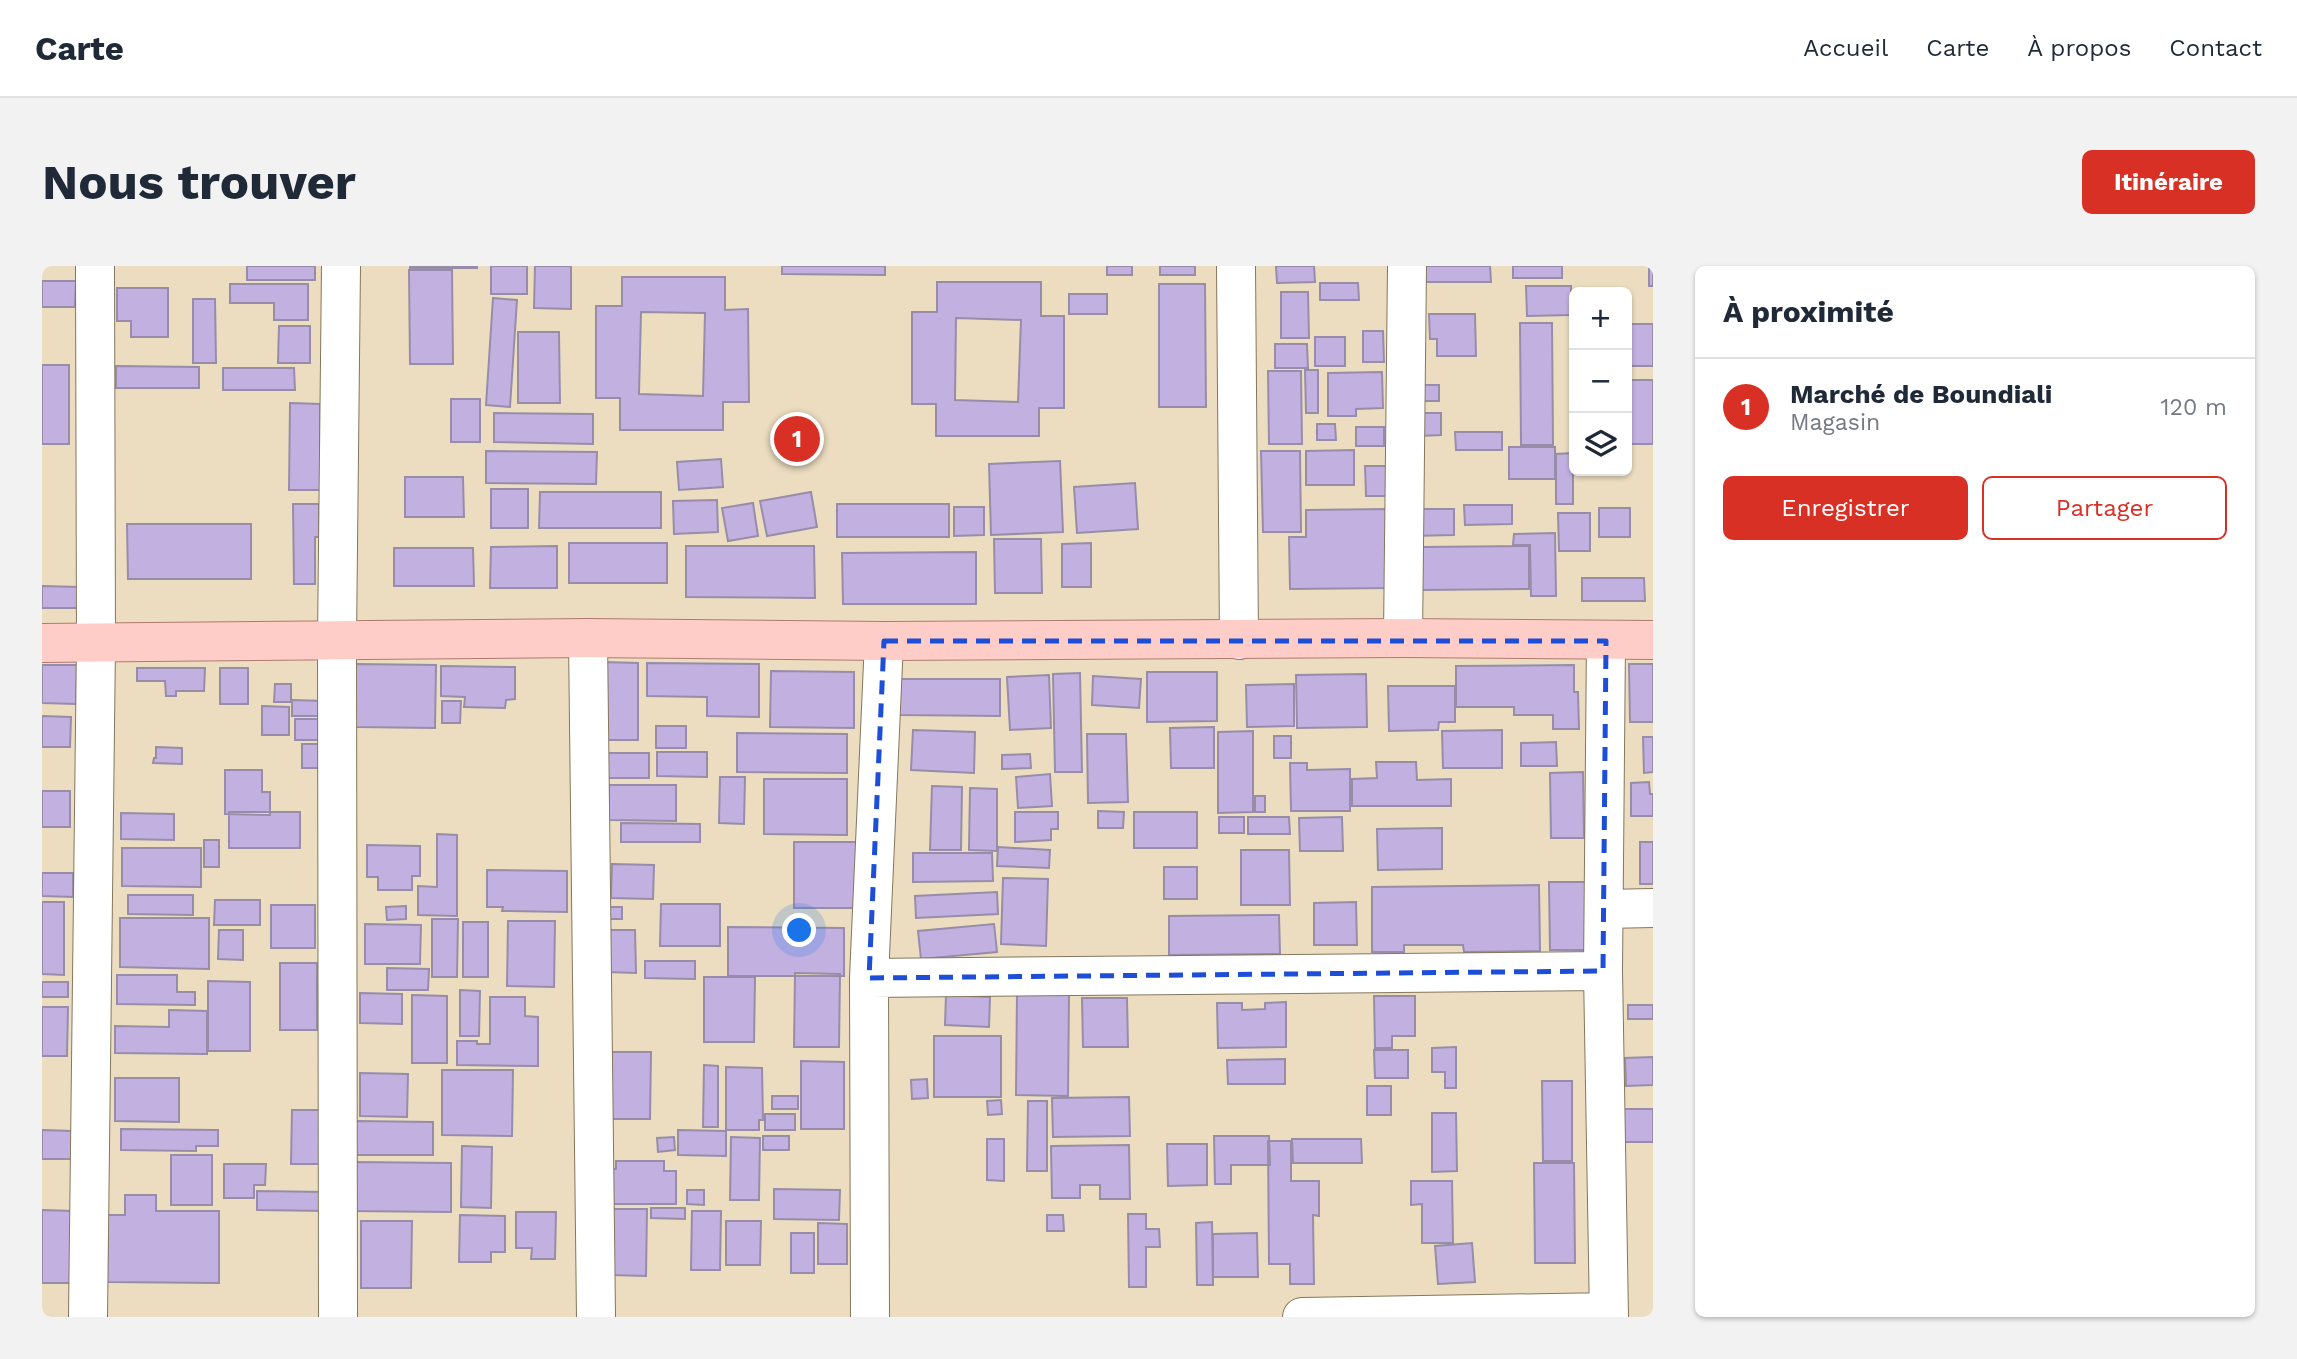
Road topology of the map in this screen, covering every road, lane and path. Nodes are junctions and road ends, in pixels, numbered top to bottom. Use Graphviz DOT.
graph roads {
  1 [pos="95,266"];
  2 [pos="341,266"];
  3 [pos="1236,266"];
  4 [pos="1407,266"];
  5 [pos="588,638"];
  6 [pos="1403,638"];
  7 [pos="337,640"];
  8 [pos="1239,640"];
  9 [pos="1653,640"];
  10 [pos="884,641"];
  11 [pos="1606,641"];
  12 [pos="42,643"];
  13 [pos="96,643"];
  14 [pos="1653,908"];
  15 [pos="1605,909"];
  16 [pos="1603,971"];
  17 [pos="869,978"];
  18 [pos="1609,1315"];
  19 [pos="88,1317"];
  20 [pos="338,1317"];
  21 [pos="596,1317"];
  22 [pos="870,1317"];
  23 [pos="1302,1317"];
  1 -- 13 [label="street"];
  2 -- 7 [label="street"];
  3 -- 8 [label="street"];
  4 -- 6 [label="street"];
  5 -- 7 [label="main road"];
  5 -- 10 [label="main road"];
  5 -- 21 [label="street"];
  6 -- 8 [label="main road"];
  6 -- 11 [label="main road"];
  7 -- 13 [label="main road"];
  7 -- 20 [label="street"];
  8 -- 10 [label="main road"];
  9 -- 11 [label="main road"];
  10 -- 17 [label="street"];
  11 -- 15 [label="street"];
  12 -- 13 [label="main road"];
  13 -- 19 [label="street"];
  14 -- 15 [label="street"];
  15 -- 16 [label="street"];
  16 -- 17 [label="street"];
  16 -- 18 [label="street"];
  17 -- 22 [label="street"];
  18 -- 23 [label="street"];
}
